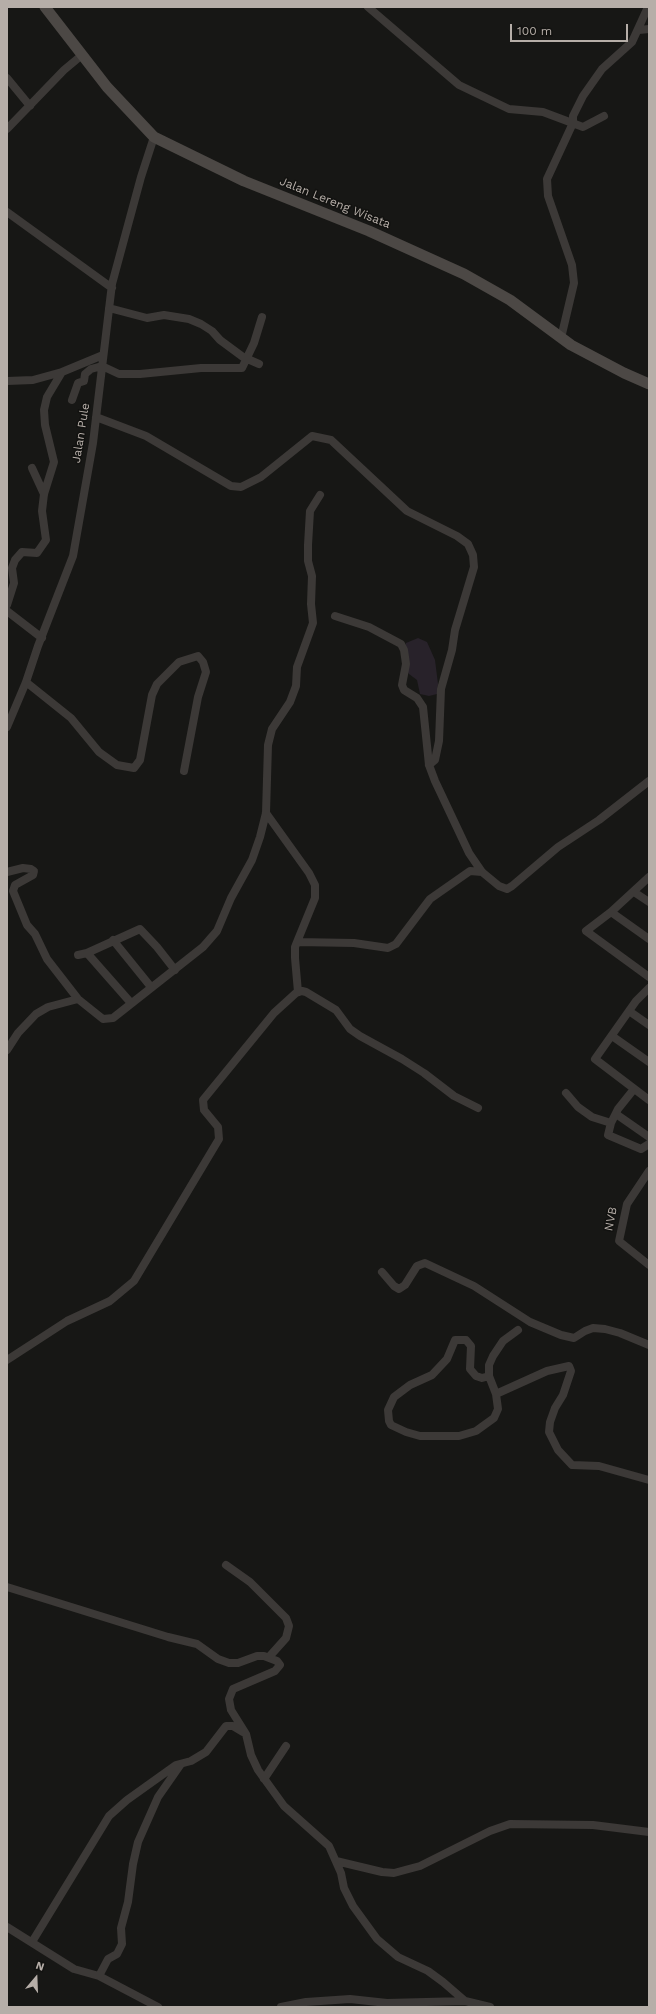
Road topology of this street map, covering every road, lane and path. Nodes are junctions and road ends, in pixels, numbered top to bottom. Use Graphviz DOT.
graph roads {
  1 [pos="45,7"];
  2 [pos="368,7"];
  3 [pos="648,7"];
  4 [pos="649,29"];
  5 [pos="639,30"];
  6 [pos="82,55"];
  7 [pos="7,78"];
  8 [pos="30,106"];
  9 [pos="604,116"];
  10 [pos="573,123"];
  11 [pos="7,129"];
  12 [pos="154,137"];
  13 [pos="7,212"];
  14 [pos="112,288"];
  15 [pos="109,308"];
  16 [pos="262,317"];
  17 [pos="561,338"];
  18 [pos="103,355"];
  19 [pos="247,358"];
  20 [pos="260,364"];
  21 [pos="102,366"];
  22 [pos="62,372"];
  23 [pos="7,381"];
  24 [pos="649,384"];
  25 [pos="72,400"];
  26 [pos="96,417"];
  27 [pos="32,468"];
  28 [pos="44,494"];
  29 [pos="320,495"];
  30 [pos="7,605"];
  31 [pos="7,611"];
  32 [pos="335,616"];
  33 [pos="42,638"];
  34 [pos="26,682"];
  35 [pos="7,727"];
  36 [pos="429,764"];
  37 [pos="184,771"];
  38 [pos="649,781"];
  39 [pos="266,814"];
  40 [pos="7,872"];
  41 [pos="482,872"];
  42 [pos="649,877"];
  43 [pos="634,892"];
  44 [pos="649,902"];
  45 [pos="611,912"];
  46 [pos="649,939"];
  47 [pos="112,940"];
  48 [pos="297,942"];
  49 [pos="87,953"];
  50 [pos="78,955"];
  51 [pos="175,970"];
  52 [pos="649,977"];
  53 [pos="151,987"];
  54 [pos="649,988"];
  55 [pos="298,992"];
  56 [pos="78,1000"];
  57 [pos="131,1003"];
  58 [pos="629,1011"];
  59 [pos="649,1025"];
  60 [pos="612,1036"];
  61 [pos="7,1050"];
  62 [pos="649,1062"];
  63 [pos="634,1089"];
  64 [pos="566,1093"];
  65 [pos="649,1100"];
  66 [pos="478,1108"];
  67 [pos="616,1114"];
  68 [pos="612,1122"];
  69 [pos="649,1137"];
  70 [pos="649,1144"];
  71 [pos="649,1171"];
  72 [pos="649,1265"];
  73 [pos="382,1272"];
  74 [pos="518,1330"];
  75 [pos="649,1345"];
  76 [pos="7,1360"];
  77 [pos="489,1376"];
  78 [pos="496,1394"];
  79 [pos="649,1480"];
  80 [pos="226,1565"];
  81 [pos="7,1587"];
  82 [pos="269,1657"];
  83 [pos="246,1734"];
  84 [pos="286,1746"];
  85 [pos="181,1763"];
  86 [pos="264,1779"];
  87 [pos="649,1832"];
  88 [pos="336,1861"];
  89 [pos="7,1927"];
  90 [pos="32,1942"];
  91 [pos="99,1976"];
  92 [pos="466,2001"];
  93 [pos="316,2004"];
  94 [pos="158,2007"];
  95 [pos="281,2007"];
  96 [pos="490,2007"];
  1 -- 6 [label="main road, Jalan Lereng Wisata"];
  2 -- 10 [label="street"];
  3 -- 5 [label="street"];
  4 -- 5 [label="street"];
  5 -- 10 [label="street"];
  6 -- 8 [label="street"];
  6 -- 12 [label="main road, Jalan Lereng Wisata"];
  7 -- 8 [label="street"];
  8 -- 11 [label="street"];
  9 -- 10 [label="street"];
  10 -- 17 [label="street"];
  12 -- 14 [label="street, Jalan Pule"];
  12 -- 17 [label="main road, Jalan Lereng Wisata"];
  13 -- 14 [label="street"];
  14 -- 15 [label="street, Jalan Pule"];
  15 -- 18 [label="street, Jalan Pule"];
  15 -- 19 [label="street"];
  16 -- 19 [label="street"];
  17 -- 24 [label="main road, Jalan Lereng Wisata"];
  18 -- 21 [label="street, Jalan Pule"];
  18 -- 22 [label="street"];
  19 -- 20 [label="street"];
  19 -- 21 [label="street"];
  21 -- 25 [label="street"];
  21 -- 26 [label="street, Jalan Pule"];
  22 -- 23 [label="street"];
  22 -- 28 [label="street"];
  26 -- 33 [label="street, Jalan Pule"];
  26 -- 36 [label="street"];
  27 -- 28 [label="street"];
  28 -- 30 [label="street"];
  29 -- 39 [label="street"];
  31 -- 33 [label="street"];
  32 -- 36 [label="street"];
  33 -- 34 [label="street, Jalan Pule"];
  34 -- 35 [label="street, Jalan Pule"];
  34 -- 37 [label="street"];
  36 -- 41 [label="street"];
  38 -- 41 [label="street"];
  39 -- 48 [label="street"];
  39 -- 51 [label="street"];
  40 -- 56 [label="street"];
  41 -- 48 [label="street"];
  42 -- 43 [label="street"];
  43 -- 44 [label="street"];
  43 -- 45 [label="street"];
  45 -- 46 [label="street"];
  45 -- 52 [label="street"];
  47 -- 49 [label="street"];
  47 -- 51 [label="street"];
  47 -- 53 [label="street"];
  48 -- 55 [label="street"];
  49 -- 50 [label="street"];
  49 -- 57 [label="street"];
  51 -- 53 [label="street"];
  53 -- 57 [label="street"];
  54 -- 58 [label="street"];
  55 -- 66 [label="street"];
  55 -- 76 [label="street"];
  56 -- 57 [label="street"];
  56 -- 61 [label="street"];
  58 -- 59 [label="street"];
  58 -- 60 [label="street"];
  60 -- 62 [label="street"];
  60 -- 63 [label="street"];
  63 -- 65 [label="street"];
  63 -- 67 [label="street"];
  64 -- 68 [label="street"];
  67 -- 68 [label="street"];
  67 -- 69 [label="street"];
  68 -- 70 [label="street"];
  71 -- 72 [label="street, NVB"];
  73 -- 75 [label="street"];
  74 -- 77 [label="street"];
  77 -- 78 [label="street"];
  77 -- 78 [label="street"];
  78 -- 79 [label="street"];
  80 -- 82 [label="street"];
  81 -- 82 [label="street"];
  82 -- 83 [label="street"];
  83 -- 85 [label="street"];
  83 -- 86 [label="street"];
  84 -- 86 [label="street"];
  85 -- 90 [label="street"];
  85 -- 91 [label="street"];
  86 -- 88 [label="street"];
  87 -- 88 [label="street"];
  88 -- 92 [label="street"];
  89 -- 90 [label="street"];
  90 -- 91 [label="street"];
  91 -- 94 [label="street"];
  92 -- 93 [label="street"];
  92 -- 96 [label="street"];
  93 -- 95 [label="street"];
}
